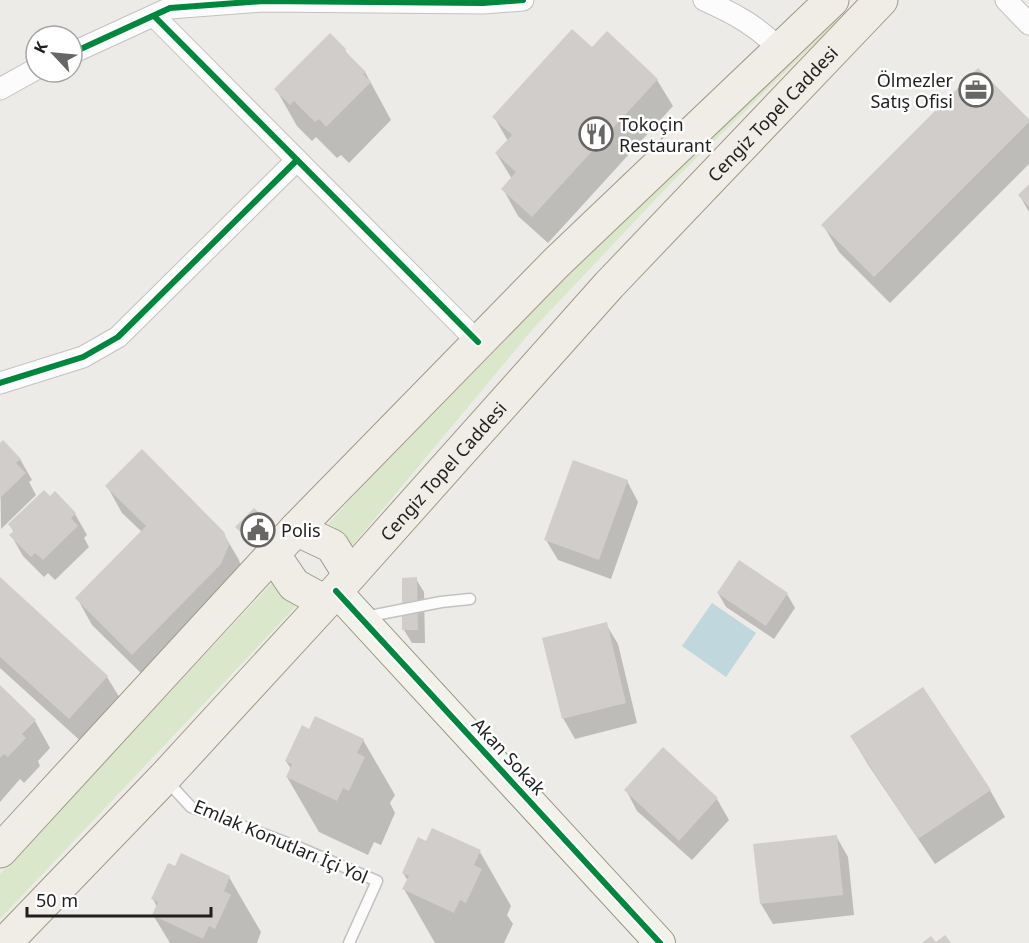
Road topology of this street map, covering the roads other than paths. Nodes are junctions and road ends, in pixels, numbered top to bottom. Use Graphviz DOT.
graph roads {
  1 [pos="523,0"];
  2 [pos="704,0"];
  3 [pos="832,0"];
  4 [pos="881,0"];
  5 [pos="1006,0"];
  6 [pos="154,16"];
  7 [pos="1029,24"];
  8 [pos="84,48"];
  9 [pos="780,50"];
  10 [pos="24,76"];
  11 [pos="0,89"];
  12 [pos="297,160"];
  13 [pos="478,342"];
  14 [pos="0,383"];
  15 [pos="296,529"];
  16 [pos="273,554"];
  17 [pos="337,589"];
  18 [pos="470,599"];
  19 [pos="361,618"];
  20 [pos="164,778"];
  21 [pos="0,851"];
  22 [pos="5,943"];
  23 [pos="349,943"];
  24 [pos="660,943"];
  1 -- 6 [label="street"];
  2 -- 9 [label="street"];
  3 -- 9 [label="main road"];
  4 -- 17 [label="main road, Cengiz Topel Caddesi"];
  5 -- 7 [label="street"];
  6 -- 8 [label="street"];
  6 -- 12 [label="street"];
  9 -- 13 [label="main road"];
  10 -- 11 [label="street"];
  12 -- 13 [label="street"];
  12 -- 14 [label="street"];
  13 -- 15 [label="main road"];
  15 -- 16 [label="main road"];
  15 -- 17 [label="main road"];
  16 -- 17 [label="main road"];
  16 -- 21 [label="main road"];
  17 -- 19 [label="street, Akan Sokak"];
  17 -- 20 [label="main road, Cengiz Topel Caddesi"];
  18 -- 19 [label="lane"];
  19 -- 24 [label="street, Akan Sokak"];
  20 -- 22 [label="main road, Cengiz Topel Caddesi"];
  20 -- 23 [label="lane, Emlak Konutları İçi Yol"];
}
